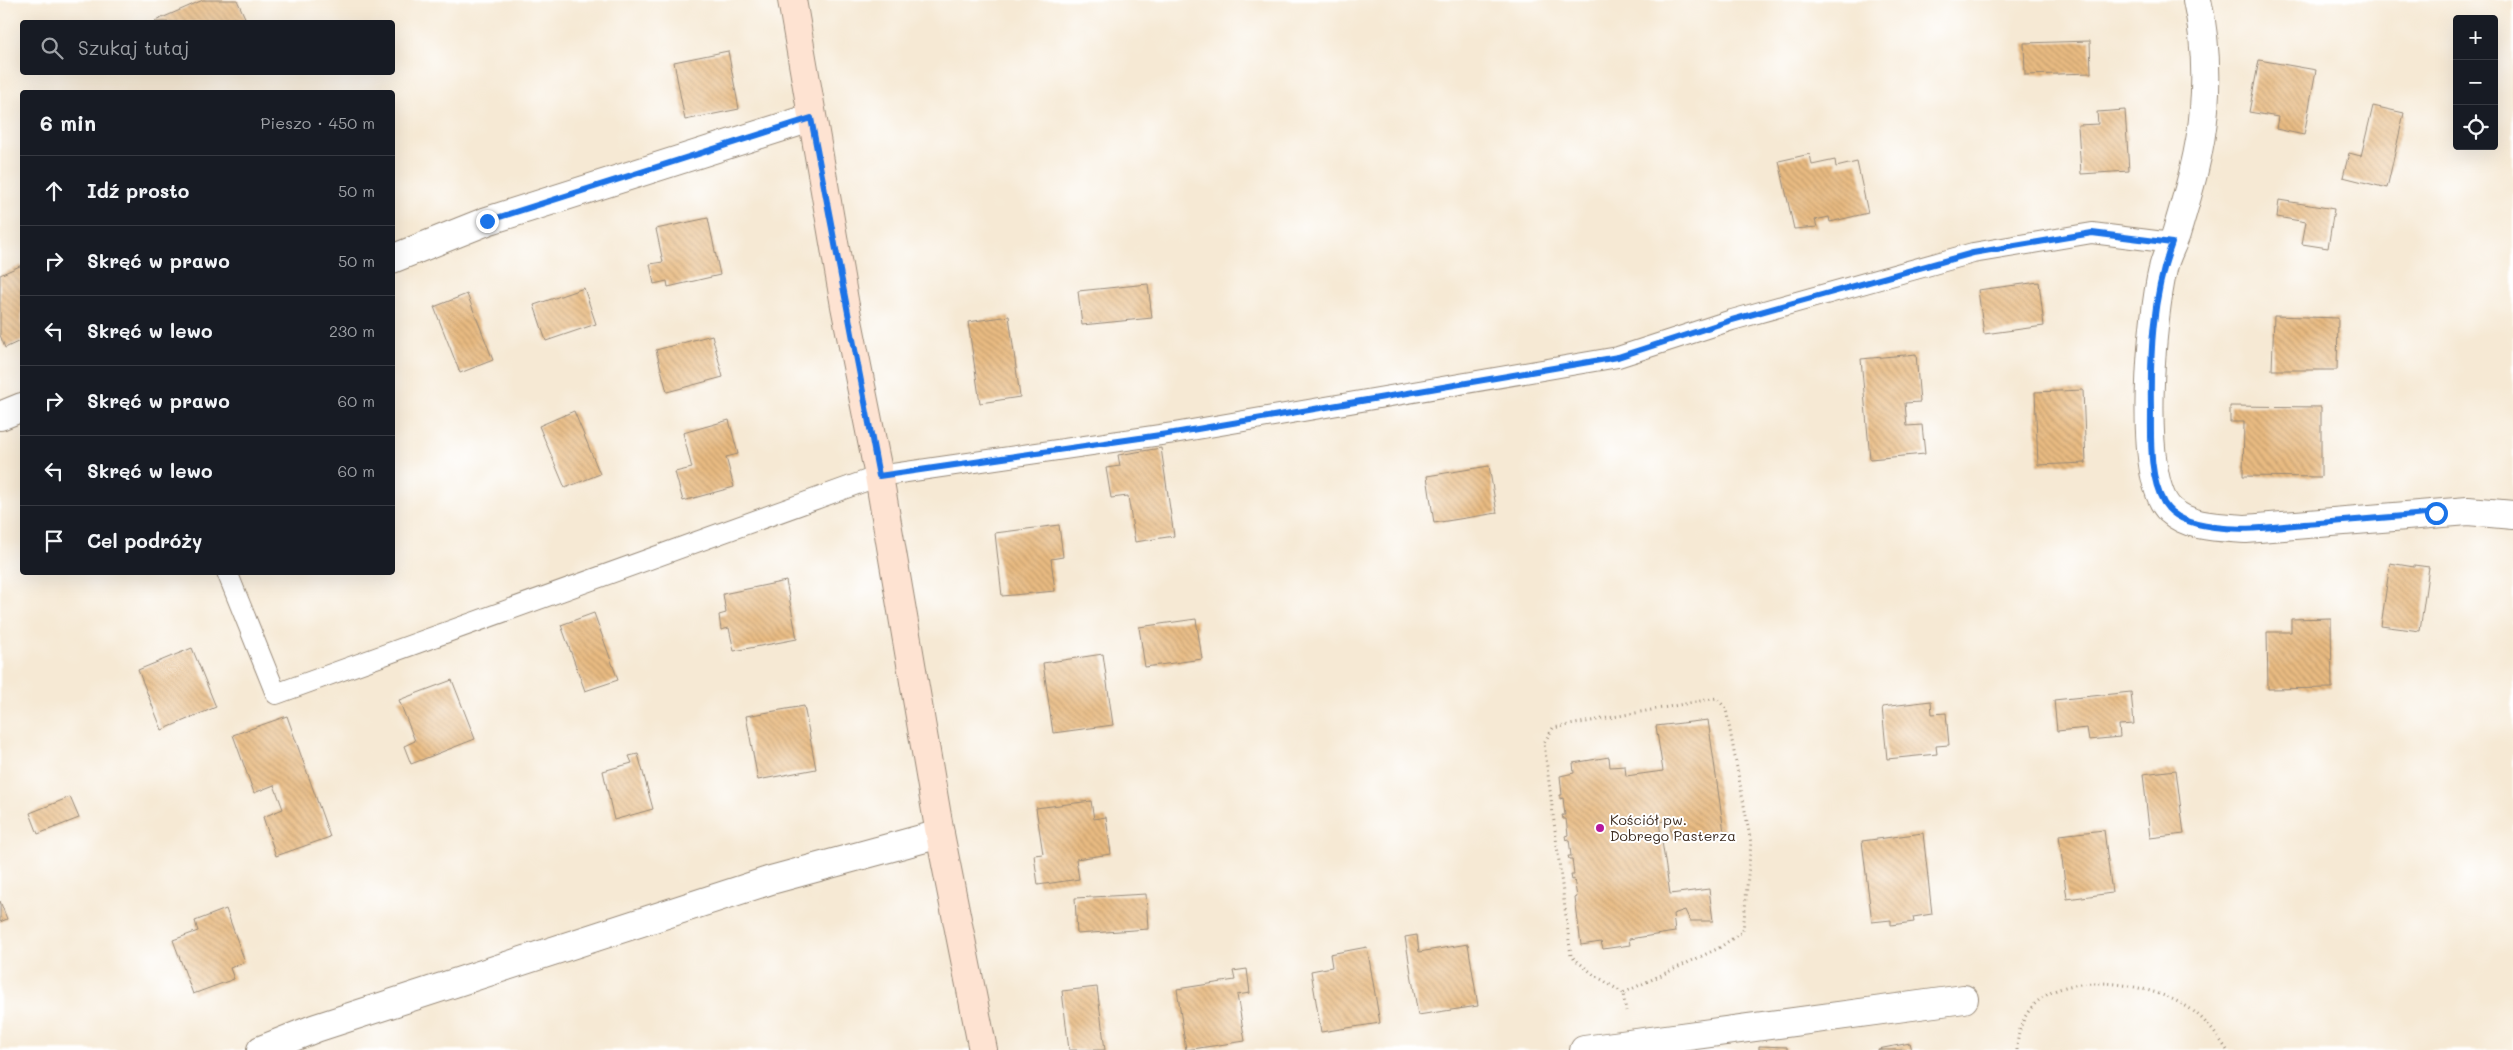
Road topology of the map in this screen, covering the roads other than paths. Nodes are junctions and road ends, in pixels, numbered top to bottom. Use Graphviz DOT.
graph roads {
  1 [pos="792,0"];
  2 [pos="2197,0"];
  3 [pos="811,118"];
  4 [pos="2172,243"];
  5 [pos="395,258"];
  6 [pos="20,407"];
  7 [pos="0,416"];
  8 [pos="879,476"];
  9 [pos="2513,515"];
  10 [pos="228,575"];
  11 [pos="940,834"];
  12 [pos="1964,999"];
  13 [pos="261,1050"];
  14 [pos="982,1050"];
  15 [pos="1584,1050"];
  1 -- 3 [label="street"];
  2 -- 4 [label="street"];
  3 -- 5 [label="street"];
  3 -- 8 [label="street"];
  4 -- 8 [label="lane"];
  4 -- 9 [label="street"];
  6 -- 7 [label="street"];
  8 -- 10 [label="lane"];
  8 -- 11 [label="street"];
  11 -- 13 [label="street"];
  11 -- 14 [label="street"];
  12 -- 15 [label="street"];
}
